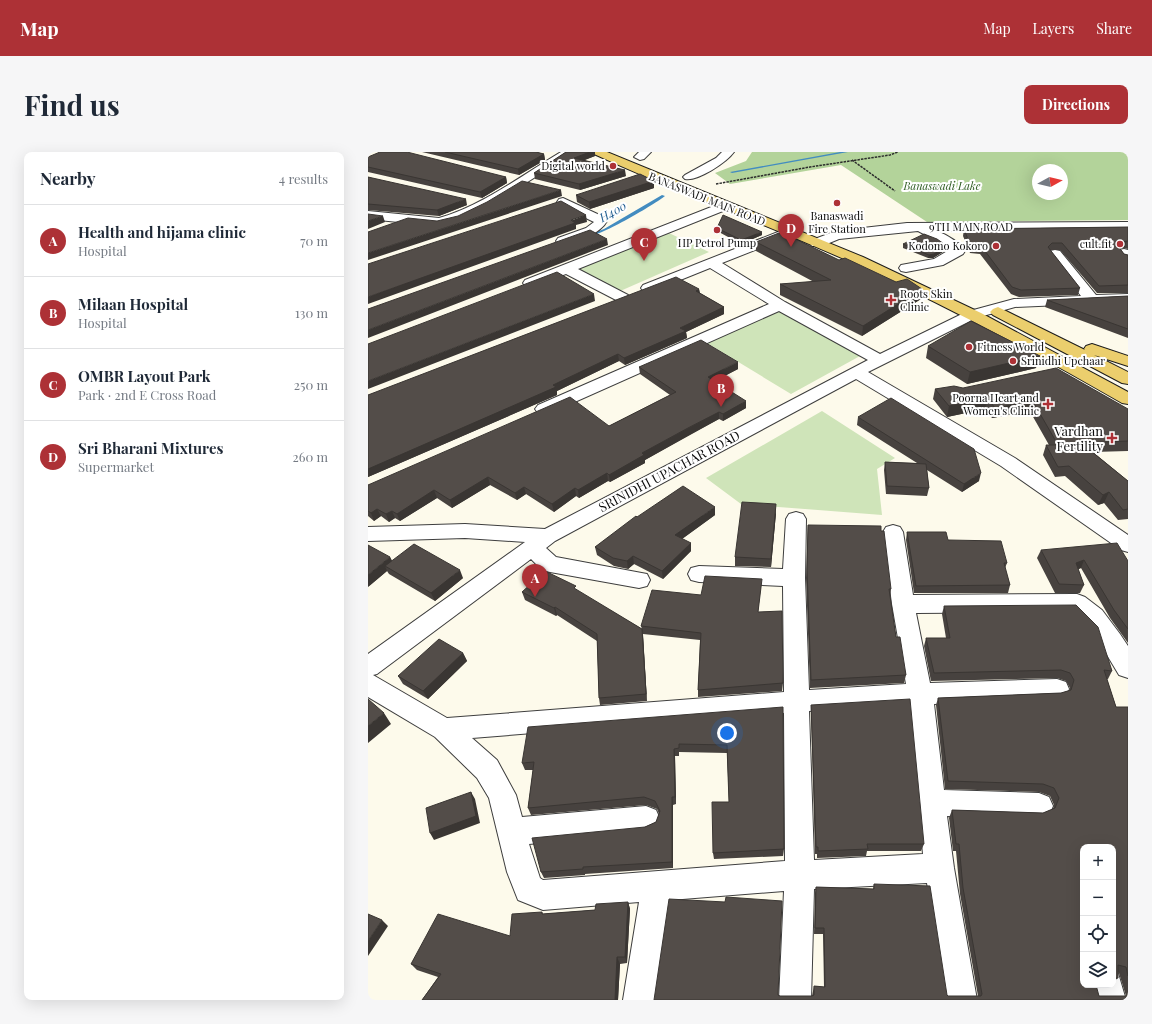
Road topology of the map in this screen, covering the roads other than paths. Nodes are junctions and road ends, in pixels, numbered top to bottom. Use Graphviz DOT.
graph roads {
  1 [pos="598,152"];
  2 [pos="728,152"];
  3 [pos="638,154"];
  4 [pos="545,155"];
  5 [pos="563,155"];
  6 [pos="646,174"];
  7 [pos="504,177"];
  8 [pos="689,177"];
  9 [pos="632,179"];
  10 [pos="519,181"];
  11 [pos="534,185"];
  12 [pos="710,185"];
  13 [pos="468,200"];
  14 [pos="484,204"];
  15 [pos="724,206"];
  16 [pos="548,207"];
  17 [pos="368,215"];
  18 [pos="412,219"];
  19 [pos="1128,226"];
  20 [pos="920,227"];
  21 [pos="383,229"];
  22 [pos="822,229"];
  23 [pos="788,232"];
  24 [pos="836,235"];
  25 [pos="817,243"];
  26 [pos="551,245"];
  27 [pos="857,245"];
  28 [pos="1055,254"];
  29 [pos="892,261"];
  30 [pos="712,263"];
  31 [pos="906,268"];
  32 [pos="567,269"];
  33 [pos="927,278"];
  34 [pos="515,289"];
  35 [pos="623,298"];
  36 [pos="1128,298"];
  37 [pos="1091,299"];
  38 [pos="608,304"];
  39 [pos="780,305"];
  40 [pos="980,308"];
  41 [pos="1027,326"];
  42 [pos="880,360"];
  43 [pos="1128,361"];
  44 [pos="1070,367"];
  45 [pos="856,372"];
  46 [pos="1045,373"];
  47 [pos="1126,391"];
  48 [pos="527,417"];
  49 [pos="796,519"];
  50 [pos="893,532"];
  51 [pos="368,534"];
  52 [pos="540,542"];
  53 [pos="1128,545"];
  54 [pos="699,574"];
  55 [pos="794,578"];
  56 [pos="639,580"];
  57 [pos="903,604"];
  58 [pos="368,668"];
  59 [pos="1128,668"];
  60 [pos="368,684"];
  61 [pos="1056,689"];
  62 [pos="920,694"];
  63 [pos="798,701"];
  64 [pos="444,728"];
  65 [pos="932,803"];
  66 [pos="1039,806"];
  67 [pos="646,819"];
  68 [pos="511,832"];
  69 [pos="939,868"];
  70 [pos="800,875"];
  71 [pos="657,887"];
  72 [pos="1107,988"];
  73 [pos="639,1000"];
  74 [pos="795,1000"];
  75 [pos="961,1000"];
  76 [pos="1110,1000"];
  1 -- 6 [label="main road, BANASWADI MAIN ROAD"];
  2 -- 8 [label="street"];
  3 -- 8 [label="main road, BANASWADI MAIN ROAD"];
  4 -- 5 [label="street"];
  5 -- 10 [label="street"];
  6 -- 9 [label="street"];
  6 -- 15 [label="main road, BANASWADI MAIN ROAD"];
  7 -- 10 [label="street"];
  8 -- 12 [label="main road, BANASWADI MAIN ROAD"];
  10 -- 11 [label="street"];
  10 -- 14 [label="street"];
  13 -- 14 [label="street"];
  14 -- 18 [label="street"];
  15 -- 23 [label="main road, BANASWADI MAIN ROAD"];
  15 -- 32 [label="street"];
  16 -- 26 [label="street"];
  17 -- 18 [label="street"];
  18 -- 21 [label="street"];
  19 -- 20 [label="street, 9TH MAIN ROAD"];
  20 -- 24 [label="street, 9TH MAIN ROAD"];
  20 -- 31 [label="street"];
  22 -- 24 [label="main road"];
  23 -- 25 [label="main road, BANASWADI MAIN ROAD"];
  23 -- 30 [label="street"];
  24 -- 25 [label="street, 9TH MAIN ROAD"];
  24 -- 27 [label="main road"];
  25 -- 40 [label="main road, BANASWADI MAIN ROAD"];
  28 -- 37 [label="street"];
  29 -- 31 [label="main road"];
  30 -- 35 [label="street"];
  30 -- 39 [label="street"];
  31 -- 33 [label="main road"];
  32 -- 34 [label="street"];
  32 -- 35 [label="street"];
  35 -- 38 [label="street"];
  36 -- 37 [label="street, SRINIDHI UPACHAR ROAD"];
  37 -- 40 [label="street, SRINIDHI UPACHAR ROAD"];
  39 -- 42 [label="street"];
  39 -- 48 [label="street"];
  40 -- 41 [label="main road, BANASWADI MAIN ROAD"];
  40 -- 42 [label="street, SRINIDHI UPACHAR ROAD"];
  40 -- 44 [label="main road, BANASWADI MAIN ROAD"];
  41 -- 43 [label="main road, BANASWADI MAIN ROAD"];
  41 -- 47 [label="main road, BANASWADI MAIN ROAD"];
  42 -- 45 [label="street, SRINIDHI UPACHAR ROAD"];
  44 -- 46 [label="street"];
  44 -- 47 [label="main road, BANASWADI MAIN ROAD"];
  45 -- 52 [label="street, SRINIDHI UPACHAR ROAD"];
  45 -- 53 [label="street"];
  49 -- 55 [label="street"];
  50 -- 57 [label="street"];
  51 -- 52 [label="street"];
  52 -- 56 [label="street"];
  52 -- 58 [label="street, SRINIDHI UPACHAR ROAD"];
  54 -- 55 [label="street"];
  55 -- 63 [label="street"];
  57 -- 59 [label="street"];
  57 -- 62 [label="street"];
  60 -- 64 [label="street"];
  61 -- 62 [label="street"];
  62 -- 63 [label="street"];
  62 -- 65 [label="street"];
  63 -- 64 [label="street"];
  63 -- 70 [label="street"];
  64 -- 68 [label="street"];
  65 -- 66 [label="street"];
  65 -- 69 [label="street"];
  67 -- 68 [label="street"];
  68 -- 71 [label="street"];
  69 -- 70 [label="street"];
  69 -- 75 [label="street"];
  70 -- 71 [label="street"];
  70 -- 74 [label="street"];
  71 -- 73 [label="street"];
  72 -- 76 [label="street"];
}
